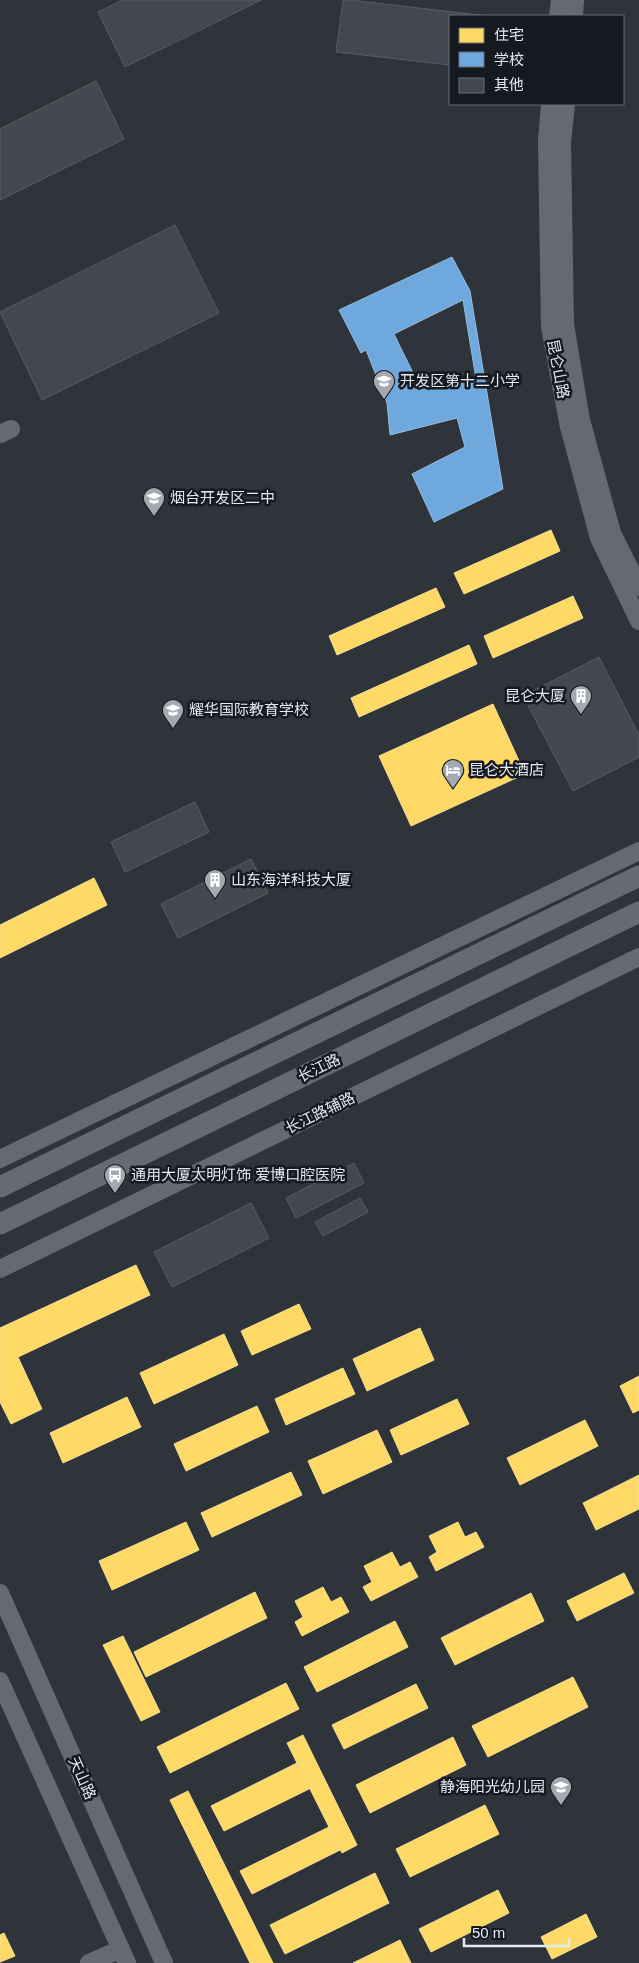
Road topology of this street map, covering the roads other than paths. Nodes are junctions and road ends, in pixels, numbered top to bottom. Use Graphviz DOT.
graph roads {
  1 [pos="560,0"];
  2 [pos="575,0"];
  3 [pos="558,15"];
  4 [pos="574,15"];
  5 [pos="550,105"];
  6 [pos="566,105"];
  7 [pos="639,588"];
  8 [pos="639,621"];
  9 [pos="639,851"];
  10 [pos="639,876"];
  11 [pos="639,912"];
  12 [pos="639,957"];
  13 [pos="0,1159"];
  14 [pos="0,1186"];
  15 [pos="0,1224"];
  16 [pos="0,1269"];
  17 [pos="0,1593"];
  18 [pos="0,1681"];
  19 [pos="124,1956"];
  20 [pos="89,1963"];
  21 [pos="164,1963"];
  1 -- 3 [label="street"];
  2 -- 4 [label="street"];
  5 -- 8 [label="street, 昆仑山路"];
  6 -- 7 [label="street, 昆仑山路"];
  9 -- 13 [label="street"];
  10 -- 14 [label="main road"];
  11 -- 15 [label="main road, 长江路"];
  12 -- 16 [label="street, 长江路辅路"];
  17 -- 21 [label="street, 天山路"];
  18 -- 19 [label="street"];
  19 -- 20 [label="street"];
}
